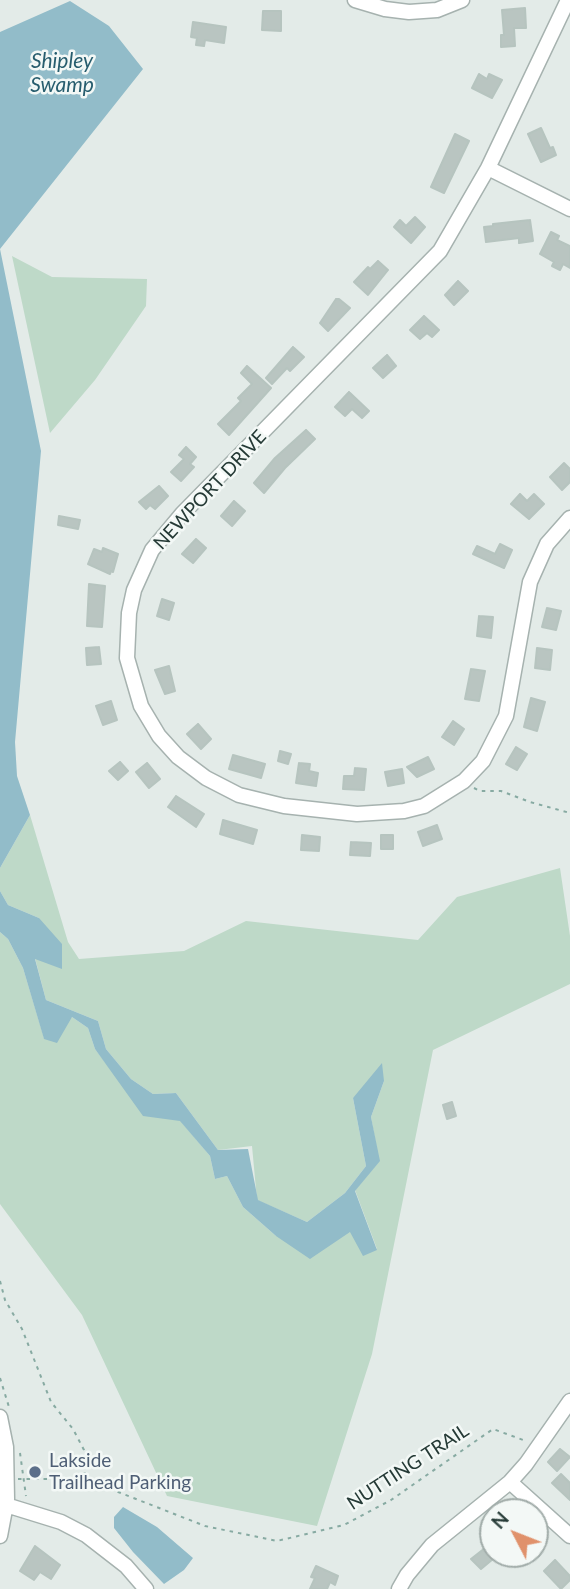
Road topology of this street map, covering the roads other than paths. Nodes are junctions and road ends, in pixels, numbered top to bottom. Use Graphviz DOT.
graph roads {
  1 [pos="355,0"];
  2 [pos="462,0"];
  3 [pos="568,0"];
  4 [pos="488,168"];
  5 [pos="570,209"];
  6 [pos="570,518"];
  7 [pos="570,1401"];
  8 [pos="0,1417"];
  9 [pos="510,1482"];
  10 [pos="6,1505"];
  11 [pos="0,1536"];
  12 [pos="570,1536"];
  13 [pos="146,1589"];
  14 [pos="399,1589"];
  1 -- 2 [label="street"];
  3 -- 4 [label="street, NEWPORT DRIVE"];
  4 -- 5 [label="street"];
  4 -- 6 [label="street, NEWPORT DRIVE"];
  7 -- 9 [label="street"];
  8 -- 10 [label="street"];
  9 -- 12 [label="street"];
  9 -- 14 [label="street"];
  10 -- 11 [label="street"];
  10 -- 13 [label="street"];
}
